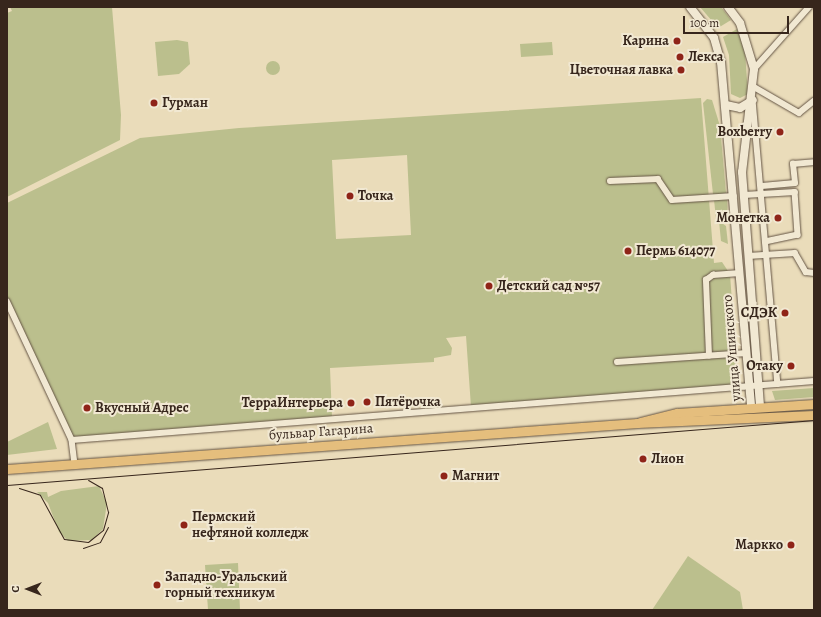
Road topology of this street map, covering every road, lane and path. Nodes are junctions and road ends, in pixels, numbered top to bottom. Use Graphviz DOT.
graph roads {
  1 [pos="690,7"];
  2 [pos="728,7"];
  3 [pos="808,7"];
  4 [pos="754,69"];
  5 [pos="754,87"];
  6 [pos="753,100"];
  7 [pos="814,101"];
  8 [pos="726,105"];
  9 [pos="814,162"];
  10 [pos="610,181"];
  11 [pos="762,186"];
  12 [pos="762,194"];
  13 [pos="744,195"];
  14 [pos="734,196"];
  15 [pos="766,242"];
  16 [pos="767,254"];
  17 [pos="748,256"];
  18 [pos="739,257"];
  19 [pos="740,273"];
  20 [pos="814,273"];
  21 [pos="7,300"];
  22 [pos="747,352"];
  23 [pos="709,356"];
  24 [pos="617,362"];
  25 [pos="814,381"];
  26 [pos="778,384"];
  27 [pos="749,385"];
  28 [pos="759,385"];
  29 [pos="814,404"];
  30 [pos="760,407"];
  31 [pos="751,408"];
  32 [pos="814,415"];
  33 [pos="756,418"];
  34 [pos="637,423"];
  35 [pos="72,440"];
  36 [pos="75,462"];
  37 [pos="7,469"];
  1 -- 8 [label="main road, улица Ушинского"];
  2 -- 4 [label="main road, улица Ушинского"];
  3 -- 4 [label="street"];
  4 -- 5 [label="main road, улица Ушинского"];
  5 -- 6 [label="main road, улица Ушинского"];
  5 -- 7 [label="street"];
  6 -- 8 [label="main road"];
  6 -- 11 [label="street"];
  6 -- 13 [label="main road, улица Ушинского"];
  8 -- 14 [label="main road, улица Ушинского"];
  9 -- 11 [label="street"];
  10 -- 14 [label="street"];
  11 -- 12 [label="street"];
  12 -- 13 [label="street"];
  12 -- 15 [label="street"];
  12 -- 15 [label="street"];
  13 -- 14 [label="main road"];
  13 -- 17 [label="main road, улица Ушинского"];
  14 -- 18 [label="main road, улица Ушинского"];
  15 -- 16 [label="street"];
  16 -- 17 [label="street"];
  16 -- 20 [label="street"];
  16 -- 26 [label="street"];
  17 -- 18 [label="main road"];
  17 -- 28 [label="main road, улица Ушинского"];
  18 -- 19 [label="main road, улица Ушинского"];
  19 -- 22 [label="main road, улица Ушинского"];
  19 -- 23 [label="street"];
  21 -- 35 [label="street"];
  22 -- 23 [label="street"];
  22 -- 27 [label="main road, улица Ушинского"];
  23 -- 24 [label="street"];
  25 -- 26 [label="street"];
  26 -- 28 [label="street"];
  27 -- 28 [label="street"];
  27 -- 31 [label="main road, улица Ушинского"];
  27 -- 35 [label="street"];
  28 -- 30 [label="main road, улица Ушинского"];
  29 -- 30 [label="main road, бульвар Гагарина"];
  30 -- 31 [label="main road, бульвар Гагарина"];
  30 -- 33 [label="main road, улица Ушинского"];
  31 -- 33 [label="main road, улица Ушинского"];
  31 -- 34 [label="main road, бульвар Гагарина"];
  32 -- 33 [label="main road, бульвар Гагарина"];
  33 -- 34 [label="main road, бульвар Гагарина"];
  34 -- 36 [label="main road, бульвар Гагарина"];
  35 -- 36 [label="street"];
  36 -- 37 [label="main road, бульвар Гагарина"];
}
